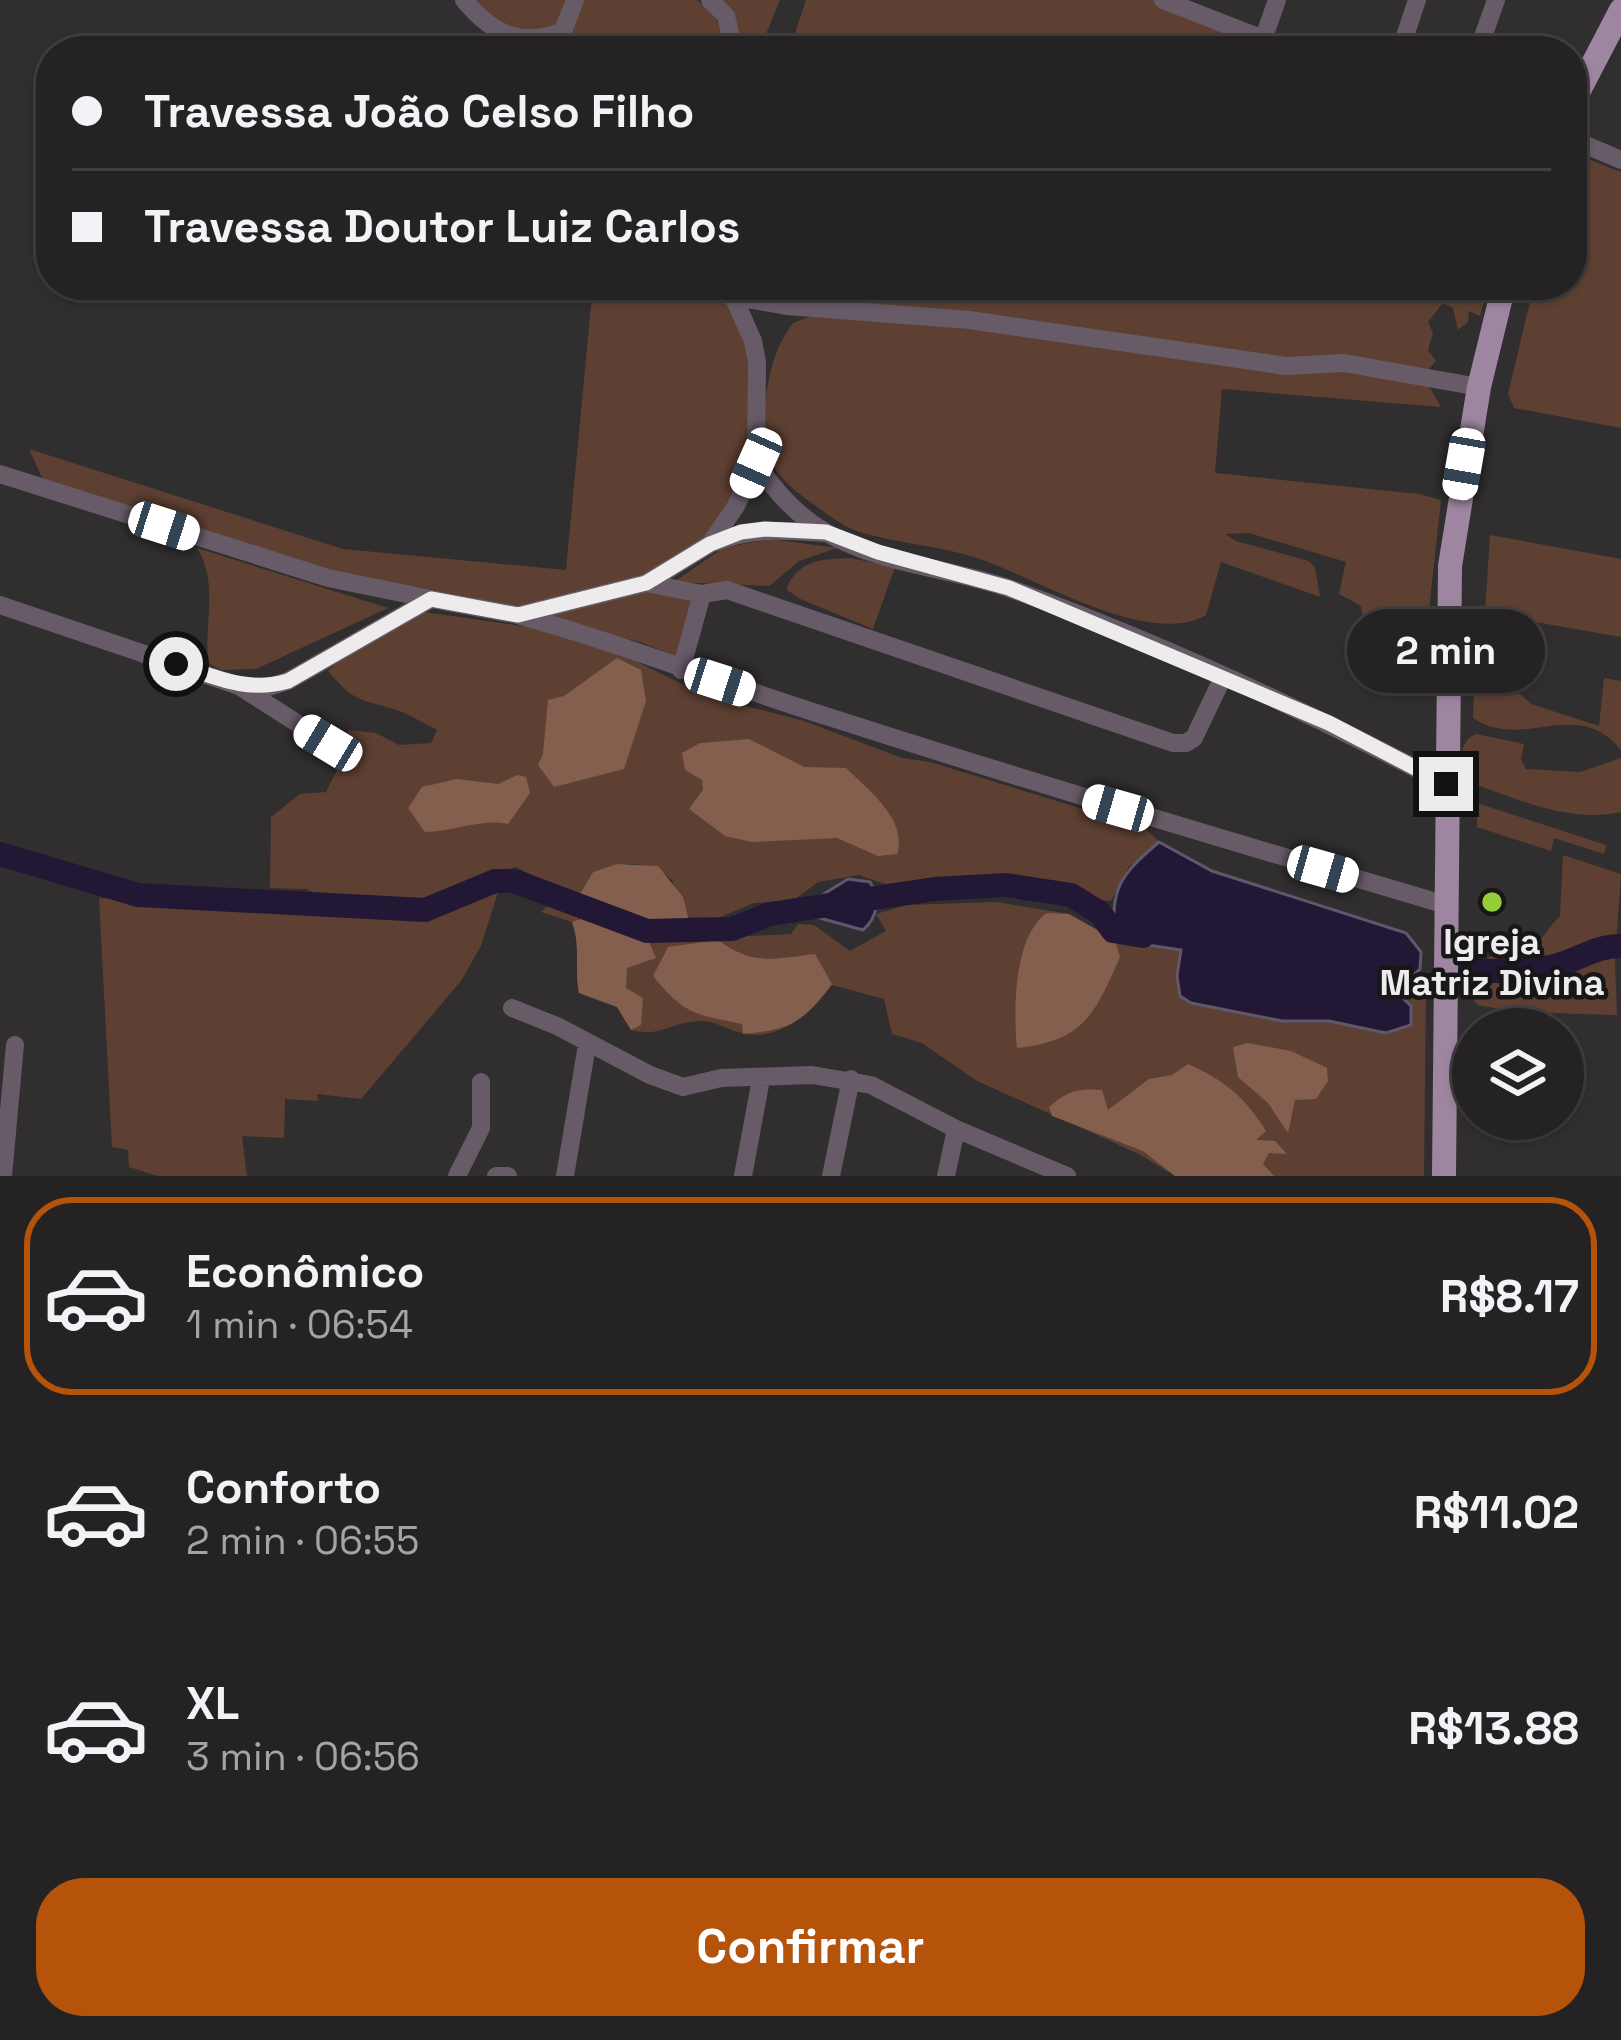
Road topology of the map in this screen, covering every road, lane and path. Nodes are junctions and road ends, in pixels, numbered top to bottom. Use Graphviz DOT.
graph roads {
  1 [pos="464,0"];
  2 [pos="575,0"];
  3 [pos="710,0"];
  4 [pos="1163,0"];
  5 [pos="1277,0"];
  6 [pos="1417,0"];
  7 [pos="1496,0"];
  8 [pos="1616,10"];
  9 [pos="496,31"];
  10 [pos="499,36"];
  11 [pos="516,36"];
  12 [pos="550,36"];
  13 [pos="730,36"];
  14 [pos="1259,36"];
  15 [pos="1265,36"];
  16 [pos="1405,36"];
  17 [pos="1483,36"];
  18 [pos="1587,72"];
  19 [pos="1587,145"];
  20 [pos="1621,160"];
  21 [pos="735,300"];
  22 [pos="765,300"];
  23 [pos="1500,300"];
  24 [pos="1479,387"];
  25 [pos="756,463"];
  26 [pos="0,474"];
  27 [pos="826,532"];
  28 [pos="710,544"];
  29 [pos="646,583"];
  30 [pos="702,594"];
  31 [pos="431,599"];
  32 [pos="0,605"];
  33 [pos="518,615"];
  34 [pos="681,670"];
  35 [pos="1223,676"];
  36 [pos="239,686"];
  37 [pos="328,743"];
  38 [pos="1446,784"];
  39 [pos="1446,905"];
  40 [pos="512,1008"];
  41 [pos="15,1045"];
  42 [pos="587,1045"];
  43 [pos="761,1078"];
  44 [pos="851,1079"];
  45 [pos="481,1082"];
  46 [pos="4,1112"];
  47 [pos="956,1129"];
  48 [pos="3,1176"];
  49 [pos="457,1176"];
  50 [pos="496,1176"];
  51 [pos="508,1176"];
  52 [pos="565,1176"];
  53 [pos="743,1176"];
  54 [pos="831,1176"];
  55 [pos="946,1176"];
  56 [pos="1067,1176"];
  57 [pos="1444,1176"];
  1 -- 9 [label="street"];
  2 -- 12 [label="street"];
  3 -- 13 [label="street"];
  4 -- 14 [label="street"];
  5 -- 15 [label="street"];
  6 -- 16 [label="street"];
  7 -- 17 [label="street"];
  8 -- 18 [label="main road"];
  9 -- 10 [label="street"];
  9 -- 11 [label="street"];
  19 -- 20 [label="street"];
  21 -- 25 [label="street"];
  22 -- 24 [label="street"];
  23 -- 24 [label="main road"];
  24 -- 38 [label="main road"];
  25 -- 27 [label="street"];
  25 -- 28 [label="street"];
  26 -- 31 [label="street"];
  27 -- 28 [label="street"];
  27 -- 35 [label="street"];
  28 -- 29 [label="street"];
  29 -- 30 [label="street"];
  29 -- 33 [label="street"];
  30 -- 34 [label="street"];
  30 -- 35 [label="street"];
  31 -- 33 [label="street"];
  31 -- 36 [label="street"];
  32 -- 36 [label="street"];
  33 -- 34 [label="street"];
  34 -- 39 [label="street"];
  35 -- 38 [label="street"];
  36 -- 37 [label="street"];
  38 -- 39 [label="main road"];
  39 -- 57 [label="main road"];
  40 -- 42 [label="street"];
  41 -- 46 [label="street"];
  42 -- 43 [label="street"];
  42 -- 52 [label="street"];
  43 -- 44 [label="street"];
  43 -- 53 [label="street"];
  44 -- 47 [label="street"];
  44 -- 54 [label="street"];
  45 -- 49 [label="street"];
  46 -- 48 [label="street"];
  47 -- 55 [label="street"];
  47 -- 56 [label="street"];
  50 -- 51 [label="street"];
}
